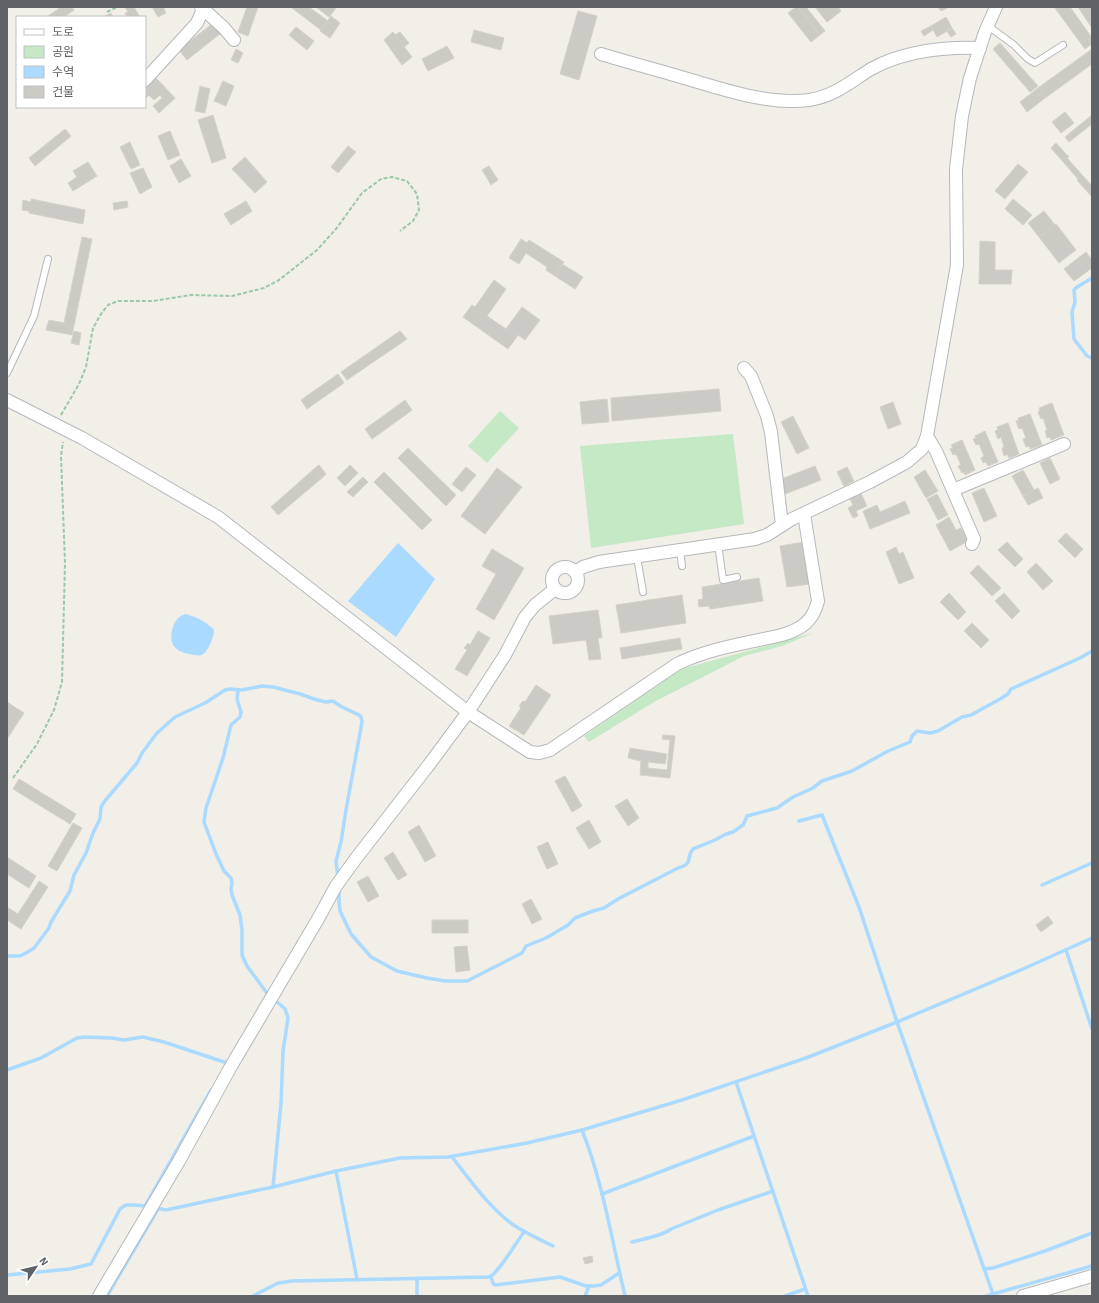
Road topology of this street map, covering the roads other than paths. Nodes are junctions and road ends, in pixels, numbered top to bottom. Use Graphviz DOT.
graph roads {
  1 [pos="996,7"];
  2 [pos="202,8"];
  3 [pos="988,26"];
  4 [pos="234,40"];
  5 [pos="1063,45"];
  6 [pos="980,48"];
  7 [pos="601,54"];
  8 [pos="146,79"];
  9 [pos="48,259"];
  10 [pos="744,368"];
  11 [pos="7,373"];
  12 [pos="7,400"];
  13 [pos="927,436"];
  14 [pos="1064,444"];
  15 [pos="953,490"];
  16 [pos="804,514"];
  17 [pos="782,526"];
  18 [pos="718,544"];
  19 [pos="972,544"];
  20 [pos="680,550"];
  21 [pos="637,557"];
  22 [pos="682,566"];
  23 [pos="575,572"];
  24 [pos="737,577"];
  25 [pos="555,589"];
  26 [pos="643,592"];
  27 [pos="468,712"];
  28 [pos="1092,1276"];
  29 [pos="99,1296"];
  30 [pos="1023,1296"];
  1 -- 3 [label="street"];
  2 -- 4 [label="street"];
  2 -- 8 [label="street"];
  3 -- 5 [label="lane"];
  3 -- 6 [label="street"];
  6 -- 7 [label="street"];
  6 -- 13 [label="street"];
  9 -- 11 [label="lane"];
  10 -- 17 [label="street"];
  12 -- 27 [label="street"];
  13 -- 15 [label="street"];
  13 -- 16 [label="street"];
  14 -- 15 [label="street"];
  15 -- 19 [label="street"];
  16 -- 17 [label="street"];
  16 -- 27 [label="street"];
  17 -- 18 [label="street"];
  18 -- 20 [label="street"];
  18 -- 24 [label="lane"];
  20 -- 21 [label="street"];
  20 -- 22 [label="lane"];
  21 -- 23 [label="street"];
  21 -- 26 [label="lane"];
  23 -- 25 [label="street"];
  23 -- 25 [label="street"];
  25 -- 27 [label="street"];
  27 -- 29 [label="street"];
  28 -- 30 [label="street"];
}
